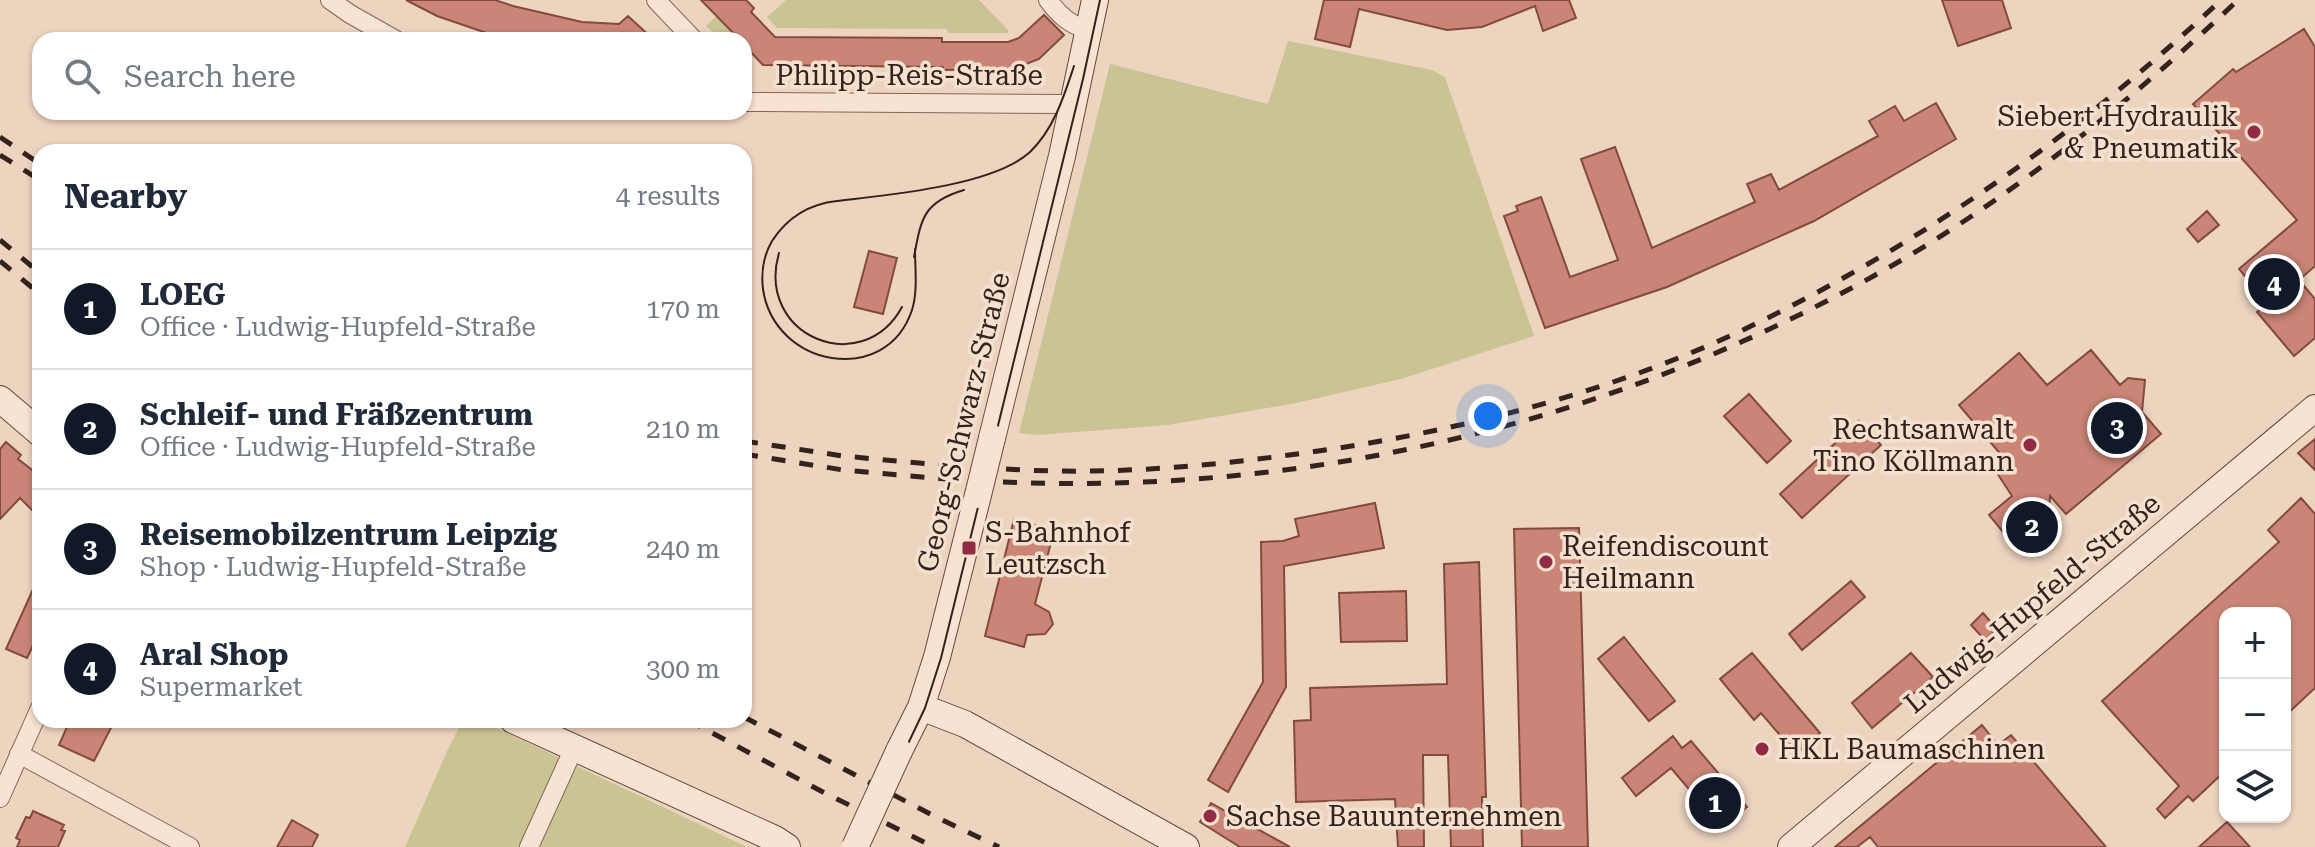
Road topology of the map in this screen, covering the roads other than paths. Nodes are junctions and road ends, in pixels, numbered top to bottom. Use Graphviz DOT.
graph roads {
  1 [pos="330,0"];
  2 [pos="656,0"];
  3 [pos="1048,0"];
  4 [pos="1095,0"];
  5 [pos="1088,30"];
  6 [pos="382,32"];
  7 [pos="686,32"];
  8 [pos="752,102"];
  9 [pos="1073,104"];
  10 [pos="0,399"];
  11 [pos="2315,408"];
  12 [pos="32,426"];
  13 [pos="921,707"];
  14 [pos="32,726"];
  15 [pos="530,728"];
  16 [pos="574,748"];
  17 [pos="19,754"];
  18 [pos="0,798"];
  19 [pos="190,847"];
  20 [pos="529,847"];
  21 [pos="787,847"];
  22 [pos="855,847"];
  23 [pos="1186,847"];
  24 [pos="1791,847"];
  1 -- 6 [label="street"];
  2 -- 7 [label="street"];
  3 -- 5 [label="street"];
  4 -- 5 [label="main road, Georg-Schwarz-Straße"];
  5 -- 9 [label="main road, Georg-Schwarz-Straße"];
  8 -- 9 [label="street, Philipp-Reis-Straße"];
  9 -- 13 [label="main road, Georg-Schwarz-Straße, bridge"];
  10 -- 12 [label="main road"];
  11 -- 24 [label="main road, Ludwig-Hupfeld-Straße"];
  13 -- 22 [label="main road, Georg-Schwarz-Straße, bridge"];
  13 -- 23 [label="main road"];
  14 -- 17 [label="street"];
  15 -- 16 [label="main road"];
  16 -- 20 [label="street"];
  16 -- 21 [label="main road"];
  17 -- 18 [label="street"];
  17 -- 19 [label="street"];
}
